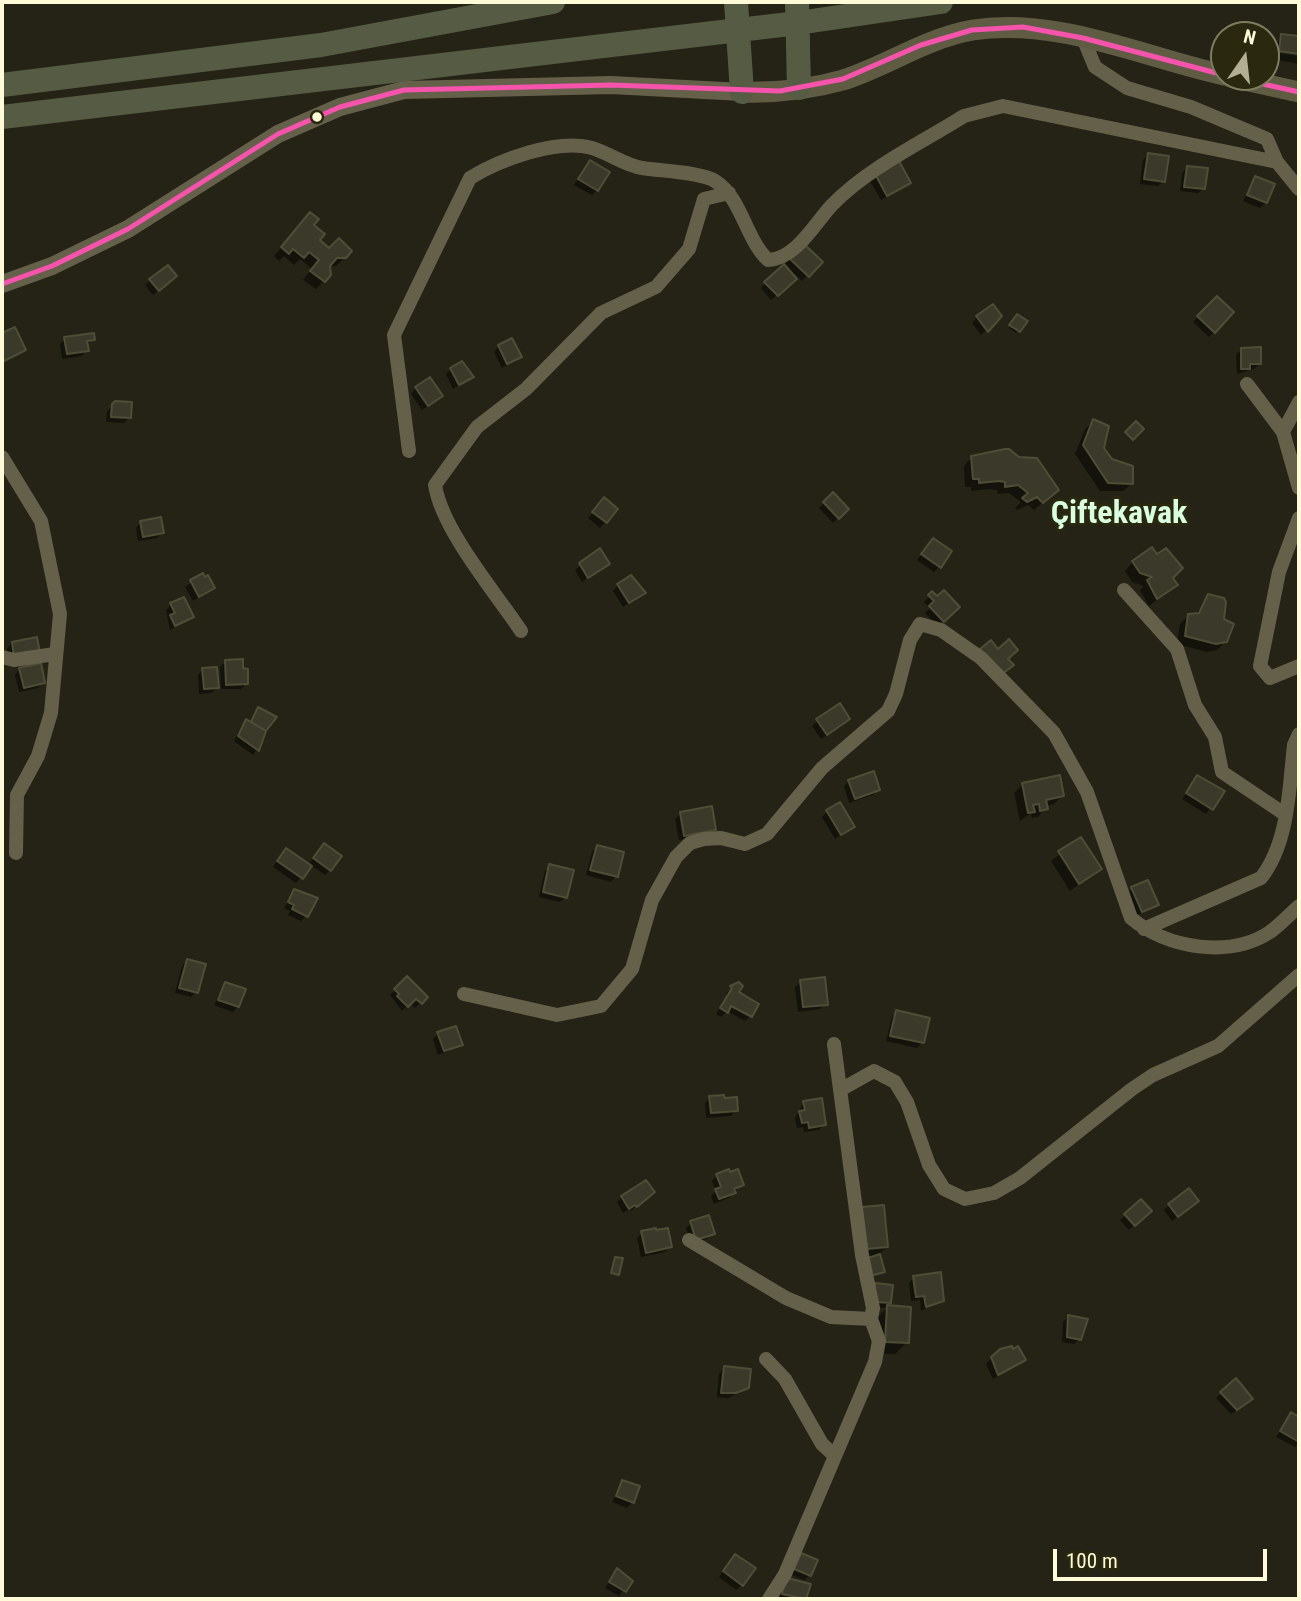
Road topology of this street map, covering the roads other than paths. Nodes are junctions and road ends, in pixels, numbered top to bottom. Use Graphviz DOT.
graph roads {
  1 [pos="554,2"];
  2 [pos="736,2"];
  3 [pos="941,2"];
  4 [pos="797,12"];
  5 [pos="738,30"];
  6 [pos="1083,38"];
  7 [pos="1210,71"];
  8 [pos="2,85"];
  9 [pos="799,88"];
  10 [pos="1280,88"];
  11 [pos="742,92"];
  12 [pos="1299,92"];
  13 [pos="2,117"];
  14 [pos="1277,162"];
  15 [pos="1299,189"];
  16 [pos="729,193"];
  17 [pos="2,284"];
  18 [pos="1247,384"];
  19 [pos="1299,402"];
  20 [pos="1283,432"];
  21 [pos="409,451"];
  22 [pos="2,457"];
  23 [pos="1299,488"];
  24 [pos="1299,518"];
  25 [pos="1124,590"];
  26 [pos="522,631"];
  27 [pos="55,654"];
  28 [pos="2,657"];
  29 [pos="1299,666"];
  30 [pos="1299,734"];
  31 [pos="1286,815"];
  32 [pos="16,853"];
  33 [pos="1299,906"];
  34 [pos="1144,929"];
  35 [pos="1299,975"];
  36 [pos="464,994"];
  37 [pos="834,1044"];
  38 [pos="840,1090"];
  39 [pos="689,1240"];
  40 [pos="871,1319"];
  41 [pos="766,1359"];
  42 [pos="835,1456"];
  43 [pos="769,1599"];
  1 -- 8 [label="highway"];
  2 -- 5 [label="highway"];
  3 -- 4 [label="highway"];
  4 -- 5 [label="highway"];
  4 -- 9 [label="highway"];
  5 -- 11 [label="highway"];
  5 -- 13 [label="highway"];
  6 -- 7 [label="main road"];
  6 -- 9 [label="main road"];
  6 -- 14 [label="street"];
  9 -- 11 [label="main road"];
  10 -- 12 [label="main road"];
  11 -- 17 [label="street"];
  14 -- 15 [label="street"];
  14 -- 16 [label="street"];
  16 -- 21 [label="street"];
  16 -- 26 [label="street"];
  18 -- 20 [label="street"];
  19 -- 20 [label="street"];
  20 -- 23 [label="street"];
  22 -- 27 [label="street"];
  24 -- 29 [label="street"];
  25 -- 31 [label="street"];
  27 -- 28 [label="street"];
  27 -- 32 [label="street"];
  30 -- 31 [label="street"];
  31 -- 34 [label="street"];
  33 -- 34 [label="street"];
  34 -- 36 [label="street"];
  35 -- 38 [label="street"];
  37 -- 38 [label="street"];
  38 -- 40 [label="street"];
  39 -- 40 [label="street"];
  40 -- 42 [label="street"];
  41 -- 42 [label="street"];
  42 -- 43 [label="street"];
}
